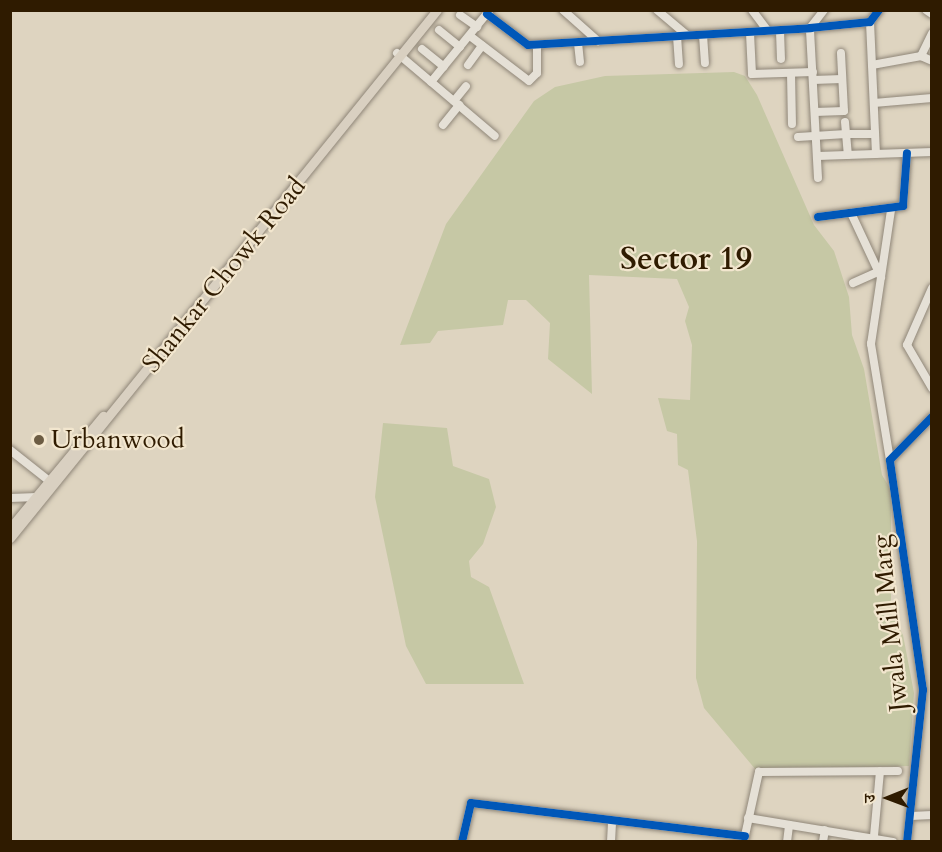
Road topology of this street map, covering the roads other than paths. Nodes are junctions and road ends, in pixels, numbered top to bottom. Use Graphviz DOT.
graph roads {
  1 [pos="431,10"];
  2 [pos="437,10"];
  3 [pos="562,10"];
  4 [pos="824,10"];
  5 [pos="879,10"];
  6 [pos="926,10"];
  7 [pos="489,12"];
  8 [pos="661,12"];
  9 [pos="757,12"];
  10 [pos="932,14"];
  11 [pos="460,15"];
  12 [pos="870,22"];
  13 [pos="477,27"];
  14 [pos="810,28"];
  15 [pos="439,30"];
  16 [pos="780,30"];
  17 [pos="768,31"];
  18 [pos="750,33"];
  19 [pos="932,33"];
  20 [pos="687,35"];
  21 [pos="703,35"];
  22 [pos="470,36"];
  23 [pos="677,36"];
  24 [pos="598,41"];
  25 [pos="578,43"];
  26 [pos="537,45"];
  27 [pos="482,46"];
  28 [pos="460,47"];
  29 [pos="422,49"];
  30 [pos="841,53"];
  31 [pos="398,54"];
  32 [pos="921,56"];
  33 [pos="782,59"];
  34 [pos="932,60"];
  35 [pos="579,62"];
  36 [pos="705,63"];
  37 [pos="679,64"];
  38 [pos="468,65"];
  39 [pos="872,65"];
  40 [pos="444,67"];
  41 [pos="791,73"];
  42 [pos="813,76"];
  43 [pos="842,79"];
  44 [pos="431,82"];
  45 [pos="466,86"];
  46 [pos="932,98"];
  47 [pos="456,103"];
  48 [pos="874,103"];
  49 [pos="815,112"];
  50 [pos="845,122"];
  51 [pos="792,124"];
  52 [pos="443,125"];
  53 [pos="848,134"];
  54 [pos="875,134"];
  55 [pos="495,136"];
  56 [pos="798,136"];
  57 [pos="816,136"];
  58 [pos="932,152"];
  59 [pos="908,153"];
  60 [pos="876,154"];
  61 [pos="848,155"];
  62 [pos="818,156"];
  63 [pos="818,178"];
  64 [pos="891,210"];
  65 [pos="851,213"];
  66 [pos="818,217"];
  67 [pos="880,276"];
  68 [pos="853,283"];
  69 [pos="932,288"];
  70 [pos="932,388"];
  71 [pos="932,417"];
  72 [pos="10,450"];
  73 [pos="890,460"];
  74 [pos="52,483"];
  75 [pos="38,497"];
  76 [pos="10,498"];
  77 [pos="10,528"];
  78 [pos="10,538"];
  79 [pos="880,771"];
  80 [pos="898,771"];
  81 [pos="932,815"];
  82 [pos="912,816"];
  83 [pos="748,818"];
  84 [pos="612,822"];
  85 [pos="789,825"];
  86 [pos="825,830"];
  87 [pos="697,832"];
  88 [pos="874,836"];
  89 [pos="862,838"];
  90 [pos="744,839"];
  91 [pos="462,842"];
  92 [pos="611,842"];
  93 [pos="696,842"];
  94 [pos="787,842"];
  95 [pos="823,842"];
  96 [pos="893,842"];
  97 [pos="907,842"];
  1 -- 31 [label="main road, Shankar Chowk Road"];
  2 -- 31 [label="main road, Shankar Chowk Road"];
  3 -- 24 [label="street"];
  4 -- 14 [label="street"];
  5 -- 12 [label="street"];
  6 -- 10 [label="street"];
  7 -- 13 [label="street"];
  7 -- 26 [label="street"];
  8 -- 20 [label="street"];
  9 -- 17 [label="street"];
  11 -- 13 [label="street"];
  12 -- 14 [label="street"];
  12 -- 39 [label="street"];
  13 -- 22 [label="street"];
  14 -- 16 [label="street"];
  14 -- 42 [label="street"];
  15 -- 28 [label="street"];
  16 -- 17 [label="street"];
  16 -- 33 [label="street"];
  17 -- 18 [label="street"];
  18 -- 21 [label="street"];
  18 -- 41 [label="street"];
  19 -- 32 [label="street"];
  20 -- 21 [label="street"];
  20 -- 23 [label="street"];
  21 -- 36 [label="street"];
  22 -- 27 [label="street"];
  22 -- 28 [label="street"];
  23 -- 24 [label="street"];
  23 -- 37 [label="street"];
  24 -- 25 [label="street"];
  25 -- 26 [label="street"];
  25 -- 35 [label="street"];
  26 -- 27 [label="street"];
  27 -- 38 [label="street"];
  28 -- 40 [label="street"];
  29 -- 40 [label="street"];
  30 -- 43 [label="street"];
  31 -- 44 [label="street"];
  31 -- 74 [label="main road, Shankar Chowk Road"];
  32 -- 34 [label="street"];
  32 -- 39 [label="street"];
  39 -- 48 [label="street"];
  40 -- 44 [label="street"];
  41 -- 42 [label="street"];
  41 -- 51 [label="street"];
  42 -- 43 [label="street"];
  42 -- 49 [label="street"];
  43 -- 49 [label="street"];
  44 -- 47 [label="street"];
  45 -- 47 [label="street"];
  46 -- 48 [label="street"];
  47 -- 52 [label="street"];
  47 -- 55 [label="street"];
  48 -- 54 [label="street"];
  49 -- 57 [label="street"];
  50 -- 53 [label="street"];
  53 -- 54 [label="street"];
  53 -- 57 [label="street"];
  53 -- 61 [label="street"];
  54 -- 60 [label="street"];
  56 -- 57 [label="street"];
  57 -- 62 [label="street"];
  58 -- 59 [label="street"];
  59 -- 60 [label="street"];
  59 -- 64 [label="street"];
  60 -- 61 [label="street"];
  61 -- 62 [label="street"];
  62 -- 63 [label="street"];
  64 -- 65 [label="street"];
  64 -- 67 [label="street, Jwala Mill Marg"];
  65 -- 66 [label="street"];
  65 -- 67 [label="street"];
  67 -- 68 [label="street"];
  67 -- 73 [label="street, Jwala Mill Marg"];
  69 -- 70 [label="street"];
  71 -- 73 [label="street"];
  72 -- 74 [label="street"];
  73 -- 82 [label="street, Jwala Mill Marg"];
  74 -- 75 [label="main road, Shankar Chowk Road"];
  74 -- 78 [label="main road, Shankar Chowk Road"];
  75 -- 76 [label="street"];
  75 -- 77 [label="main road, Shankar Chowk Road"];
  79 -- 80 [label="street"];
  79 -- 83 [label="street"];
  79 -- 88 [label="street"];
  81 -- 82 [label="street"];
  82 -- 97 [label="street, Jwala Mill Marg"];
  83 -- 85 [label="street"];
  83 -- 90 [label="street"];
  84 -- 87 [label="street"];
  84 -- 91 [label="street"];
  84 -- 92 [label="street"];
  85 -- 86 [label="street"];
  85 -- 94 [label="street"];
  86 -- 89 [label="street"];
  86 -- 95 [label="street"];
  87 -- 90 [label="street"];
  87 -- 93 [label="street"];
  88 -- 89 [label="street"];
  88 -- 96 [label="street"];
}
